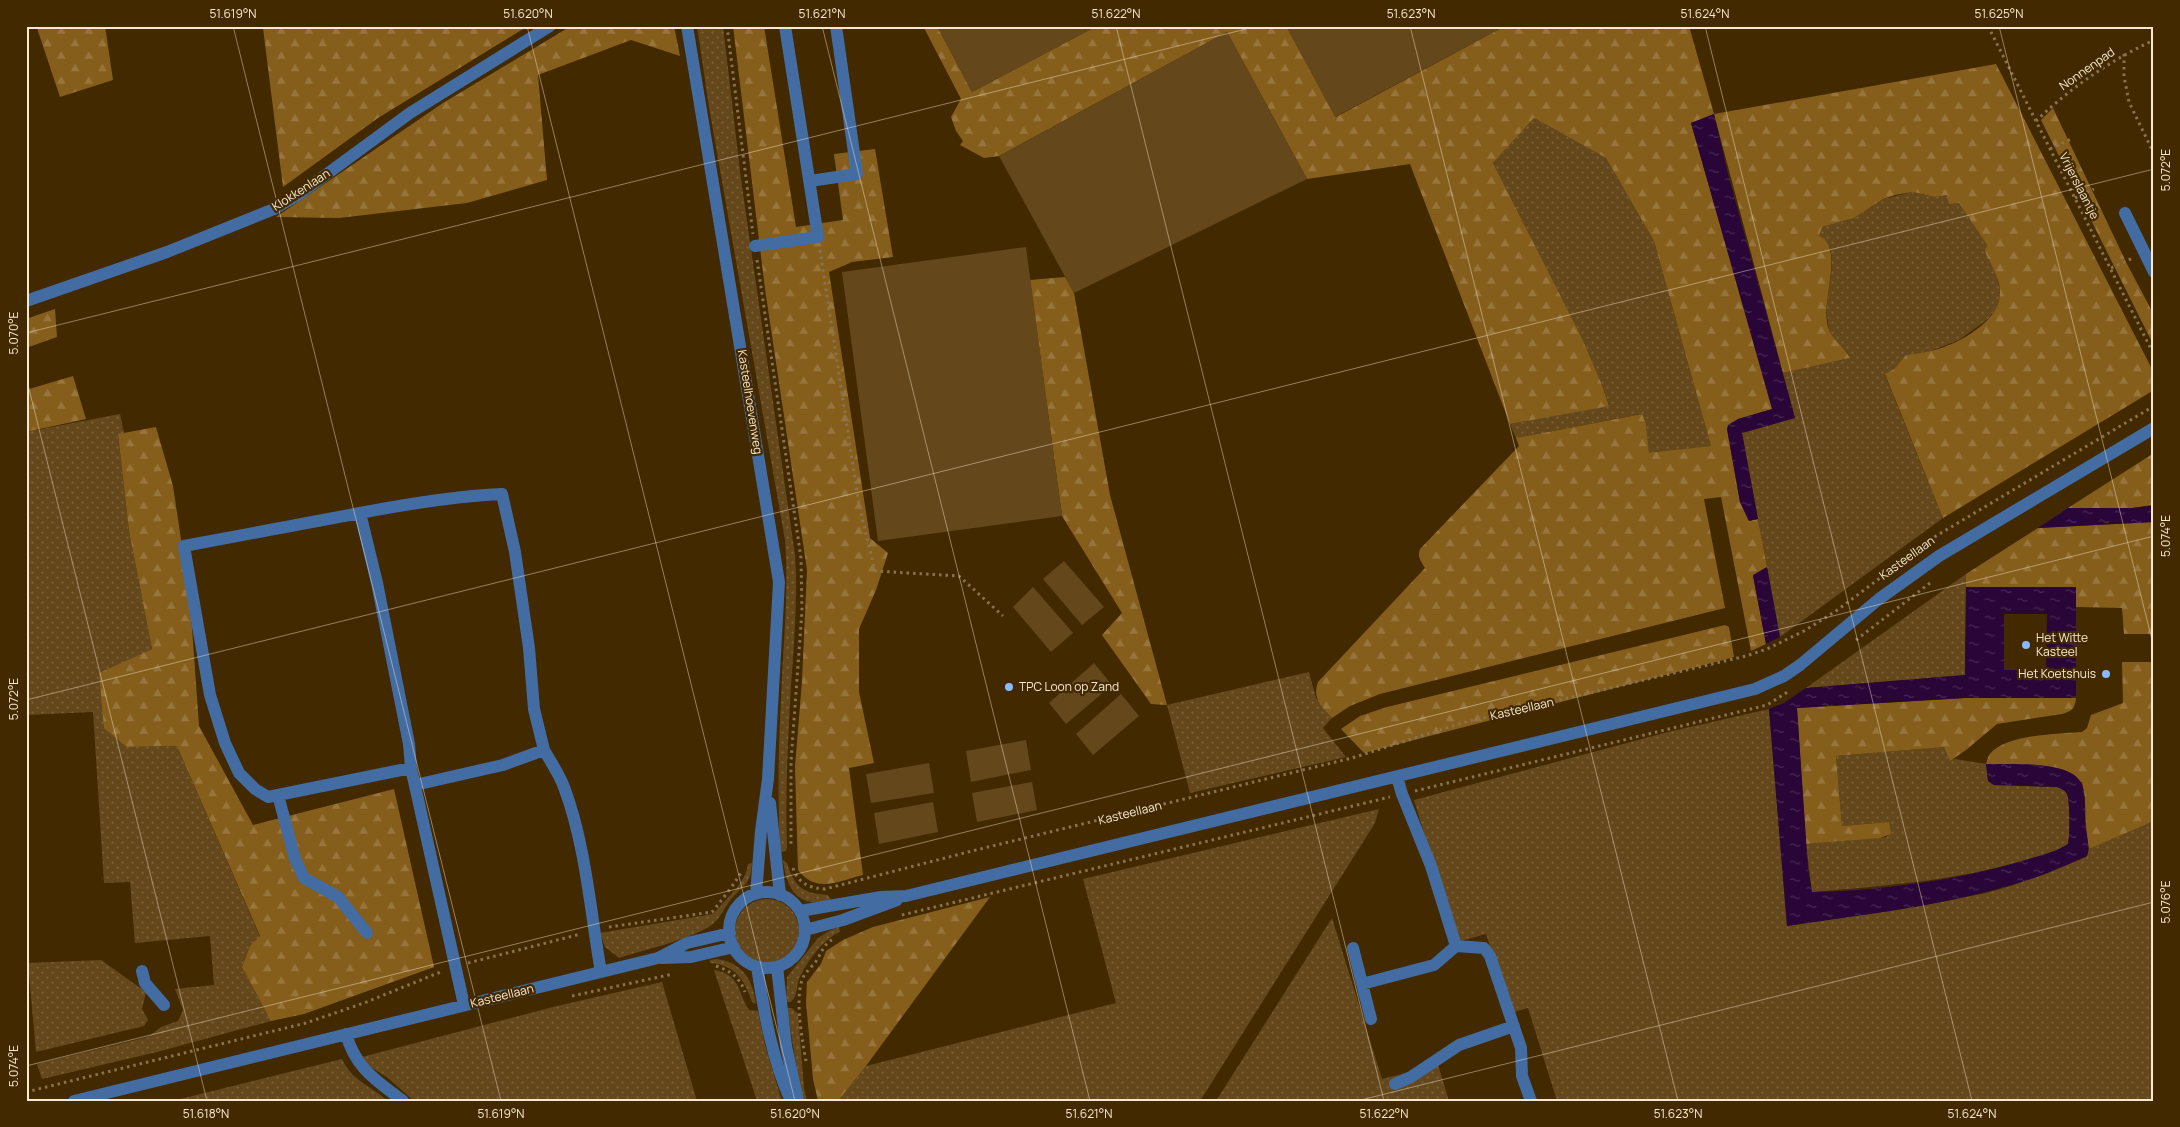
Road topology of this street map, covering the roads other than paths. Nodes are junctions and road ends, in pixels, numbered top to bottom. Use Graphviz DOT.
graph roads {
  1 [pos="550,26"];
  2 [pos="687,26"];
  3 [pos="785,26"];
  4 [pos="836,26"];
  5 [pos="810,181"];
  6 [pos="2125,213"];
  7 [pos="755,246"];
  8 [pos="2154,272"];
  9 [pos="26,301"];
  10 [pos="2154,428"];
  11 [pos="360,513"];
  12 [pos="544,750"];
  13 [pos="411,768"];
  14 [pos="1397,777"];
  15 [pos="768,779"];
  16 [pos="415,785"];
  17 [pos="278,795"];
  18 [pos="756,894"];
  19 [pos="780,895"];
  20 [pos="906,896"];
  21 [pos="800,911"];
  22 [pos="805,930"];
  23 [pos="367,933"];
  24 [pos="730,933"];
  25 [pos="1456,946"];
  26 [pos="734,947"];
  27 [pos="1353,948"];
  28 [pos="658,958"];
  29 [pos="757,967"];
  30 [pos="777,967"];
  31 [pos="142,971"];
  32 [pos="601,972"];
  33 [pos="1362,984"];
  34 [pos="464,1005"];
  35 [pos="164,1006"];
  36 [pos="1371,1019"];
  37 [pos="1514,1026"];
  38 [pos="346,1034"];
  39 [pos="1395,1084"];
  40 [pos="74,1101"];
  41 [pos="403,1101"];
  42 [pos="791,1101"];
  43 [pos="798,1101"];
  44 [pos="1531,1101"];
  1 -- 9 [label="street, Klokkenlaan"];
  2 -- 15 [label="street, Kasteelhoevenweg"];
  3 -- 5 [label="street"];
  4 -- 5 [label="street"];
  5 -- 7 [label="street"];
  6 -- 8 [label="street"];
  10 -- 14 [label="street, Kasteellaan"];
  11 -- 12 [label="street"];
  11 -- 13 [label="street"];
  11 -- 17 [label="street"];
  12 -- 16 [label="street"];
  12 -- 32 [label="street"];
  13 -- 16 [label="street"];
  13 -- 17 [label="street"];
  14 -- 20 [label="street, Kasteellaan"];
  14 -- 25 [label="street"];
  15 -- 18 [label="street, Kasteelhoevenweg"];
  15 -- 19 [label="street, Kasteelhoevenweg"];
  16 -- 34 [label="street"];
  17 -- 23 [label="street"];
  18 -- 19 [label="street"];
  18 -- 24 [label="street"];
  19 -- 21 [label="street"];
  20 -- 21 [label="street, Kasteellaan"];
  20 -- 22 [label="street, Kasteellaan"];
  21 -- 22 [label="street"];
  22 -- 30 [label="street"];
  24 -- 26 [label="street"];
  24 -- 28 [label="street, Kasteellaan"];
  25 -- 33 [label="street"];
  25 -- 37 [label="street"];
  26 -- 28 [label="street, Kasteellaan"];
  26 -- 29 [label="street"];
  27 -- 33 [label="street"];
  28 -- 32 [label="street, Kasteellaan"];
  29 -- 30 [label="street"];
  29 -- 42 [label="street"];
  30 -- 43 [label="street"];
  31 -- 35 [label="street"];
  32 -- 34 [label="street, Kasteellaan"];
  33 -- 36 [label="street"];
  34 -- 38 [label="street, Kasteellaan"];
  37 -- 39 [label="street"];
  37 -- 44 [label="street"];
  38 -- 40 [label="street, Kasteellaan"];
  38 -- 41 [label="street"];
}
